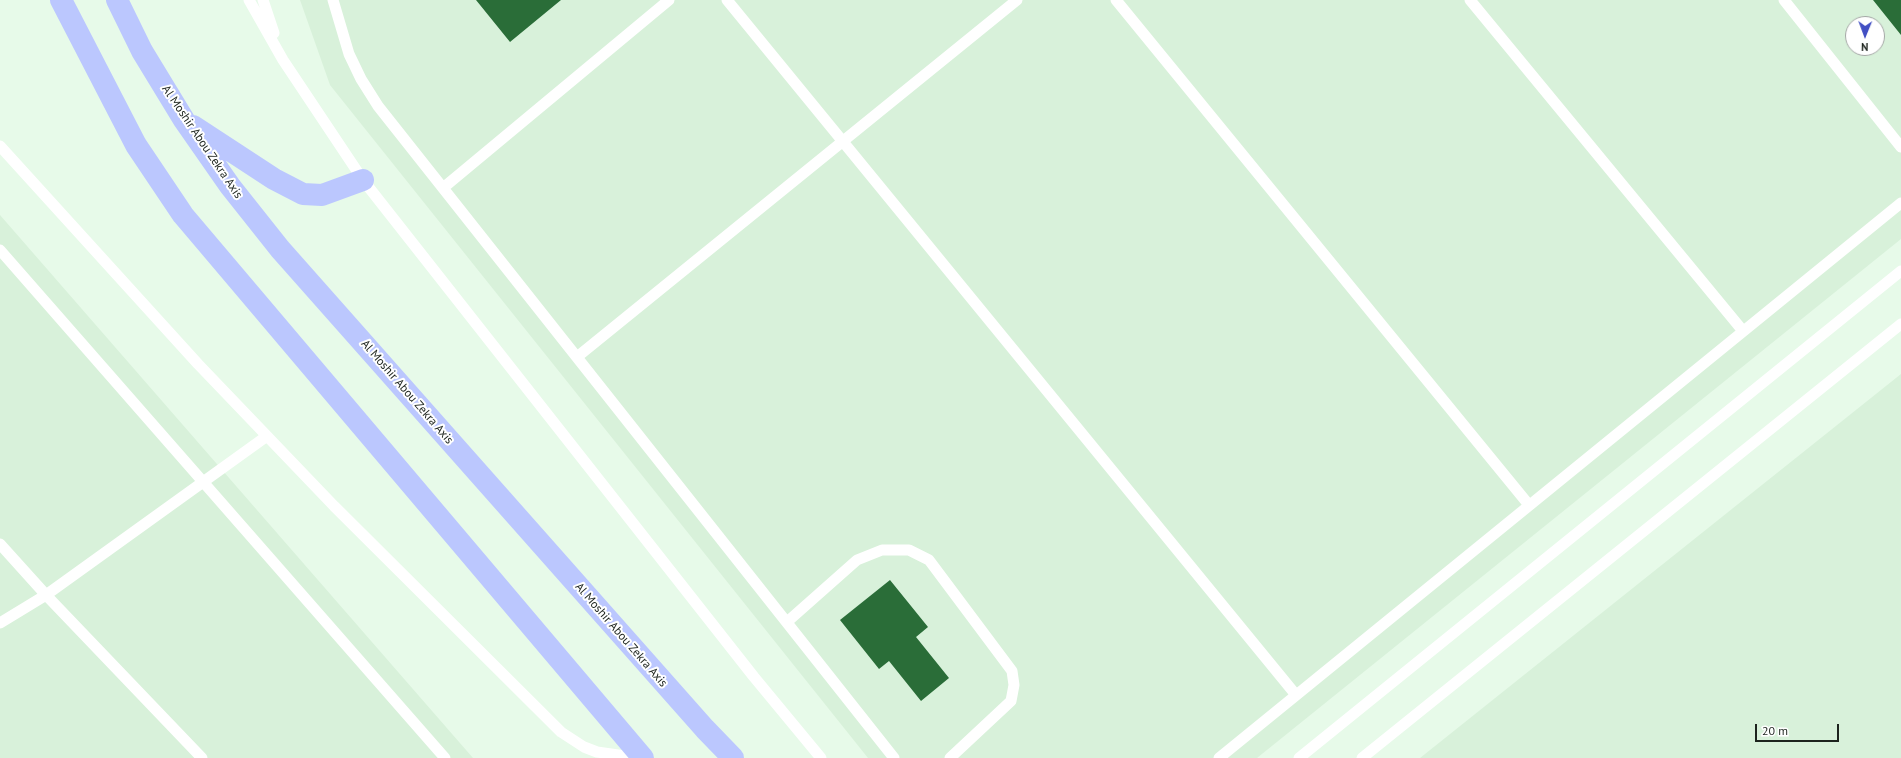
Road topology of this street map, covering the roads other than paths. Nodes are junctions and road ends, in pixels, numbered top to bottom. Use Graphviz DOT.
graph roads {
  1 [pos="60,0"];
  2 [pos="117,0"];
  3 [pos="249,0"];
  4 [pos="263,0"];
  5 [pos="332,0"];
  6 [pos="669,0"];
  7 [pos="728,0"];
  8 [pos="1017,0"];
  9 [pos="1116,0"];
  10 [pos="1470,0"];
  11 [pos="1784,0"];
  12 [pos="283,60"];
  13 [pos="184,120"];
  14 [pos="843,141"];
  15 [pos="0,146"];
  16 [pos="1901,147"];
  17 [pos="364,180"];
  18 [pos="443,188"];
  19 [pos="1901,203"];
  20 [pos="0,250"];
  21 [pos="1901,271"];
  22 [pos="1901,324"];
  23 [pos="1743,331"];
  24 [pos="577,357"];
  25 [pos="267,436"];
  26 [pos="203,482"];
  27 [pos="1530,505"];
  28 [pos="0,544"];
  29 [pos="46,595"];
  30 [pos="787,622"];
  31 [pos="0,623"];
  32 [pos="1296,695"];
  33 [pos="705,729"];
  34 [pos="642,756"];
  35 [pos="202,758"];
  36 [pos="445,758"];
  37 [pos="714,758"];
  38 [pos="733,758"];
  39 [pos="821,758"];
  40 [pos="894,758"];
  41 [pos="950,758"];
  42 [pos="1218,758"];
  43 [pos="1298,758"];
  44 [pos="1362,758"];
  1 -- 34 [label="main road"];
  2 -- 13 [label="main road, Al Moshir Abou Zekra Axis"];
  3 -- 12 [label="lane"];
  4 -- 12 [label="lane"];
  5 -- 18 [label="lane"];
  6 -- 18 [label="lane"];
  7 -- 14 [label="lane"];
  8 -- 14 [label="lane"];
  9 -- 27 [label="lane"];
  10 -- 23 [label="lane"];
  11 -- 16 [label="lane"];
  12 -- 17 [label="lane"];
  13 -- 17 [label="main road"];
  13 -- 33 [label="main road, Al Moshir Abou Zekra Axis"];
  14 -- 24 [label="lane"];
  14 -- 32 [label="lane"];
  15 -- 25 [label="lane"];
  17 -- 39 [label="lane"];
  18 -- 24 [label="lane"];
  19 -- 23 [label="lane"];
  20 -- 26 [label="lane"];
  21 -- 43 [label="lane"];
  22 -- 44 [label="lane"];
  23 -- 27 [label="lane"];
  24 -- 30 [label="lane"];
  25 -- 26 [label="lane"];
  25 -- 34 [label="lane"];
  26 -- 29 [label="lane"];
  26 -- 36 [label="lane"];
  27 -- 32 [label="lane"];
  28 -- 29 [label="lane"];
  29 -- 31 [label="lane"];
  29 -- 35 [label="lane"];
  30 -- 40 [label="lane"];
  30 -- 41 [label="lane"];
  32 -- 42 [label="lane"];
  33 -- 37 [label="main road"];
  33 -- 38 [label="main road, Al Moshir Abou Zekra Axis"];
}
